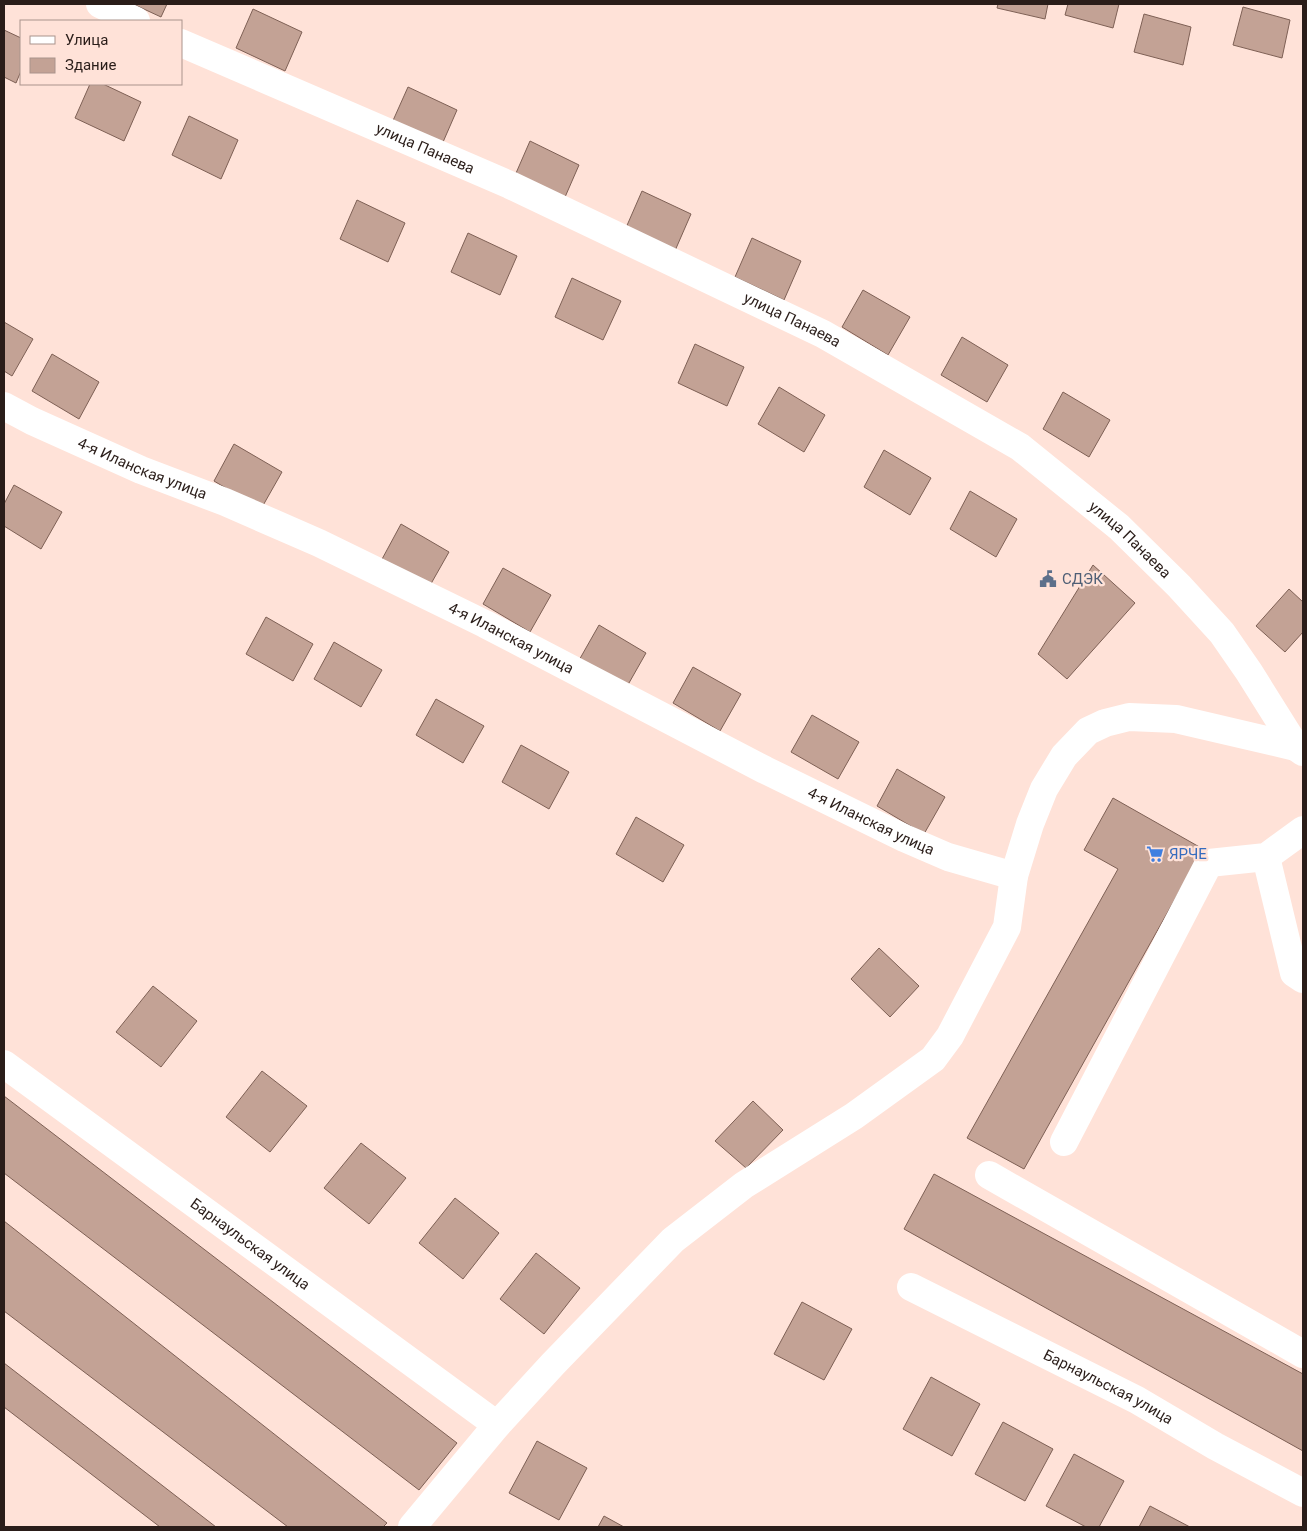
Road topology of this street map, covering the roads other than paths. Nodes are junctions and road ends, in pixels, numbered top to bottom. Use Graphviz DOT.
graph roads {
  1 [pos="100,4"];
  2 [pos="134,20"];
  3 [pos="182,43"];
  4 [pos="4,406"];
  5 [pos="1301,744"];
  6 [pos="1303,830"];
  7 [pos="1266,857"];
  8 [pos="1014,876"];
  9 [pos="1303,979"];
  10 [pos="4,1064"];
  11 [pos="1064,1142"];
  12 [pos="989,1175"];
  13 [pos="911,1287"];
  14 [pos="1303,1354"];
  15 [pos="497,1425"];
  16 [pos="1303,1493"];
  17 [pos="412,1527"];
  1 -- 2 [label="street"];
  3 -- 5 [label="street, улица Панаева"];
  4 -- 8 [label="street, 4-я Иланская улица"];
  5 -- 8 [label="street"];
  6 -- 7 [label="street"];
  7 -- 9 [label="street"];
  7 -- 11 [label="street"];
  8 -- 15 [label="street"];
  10 -- 15 [label="street, Барнаульская улица"];
  12 -- 14 [label="street"];
  13 -- 16 [label="street, Барнаульская улица"];
  15 -- 17 [label="street"];
}
